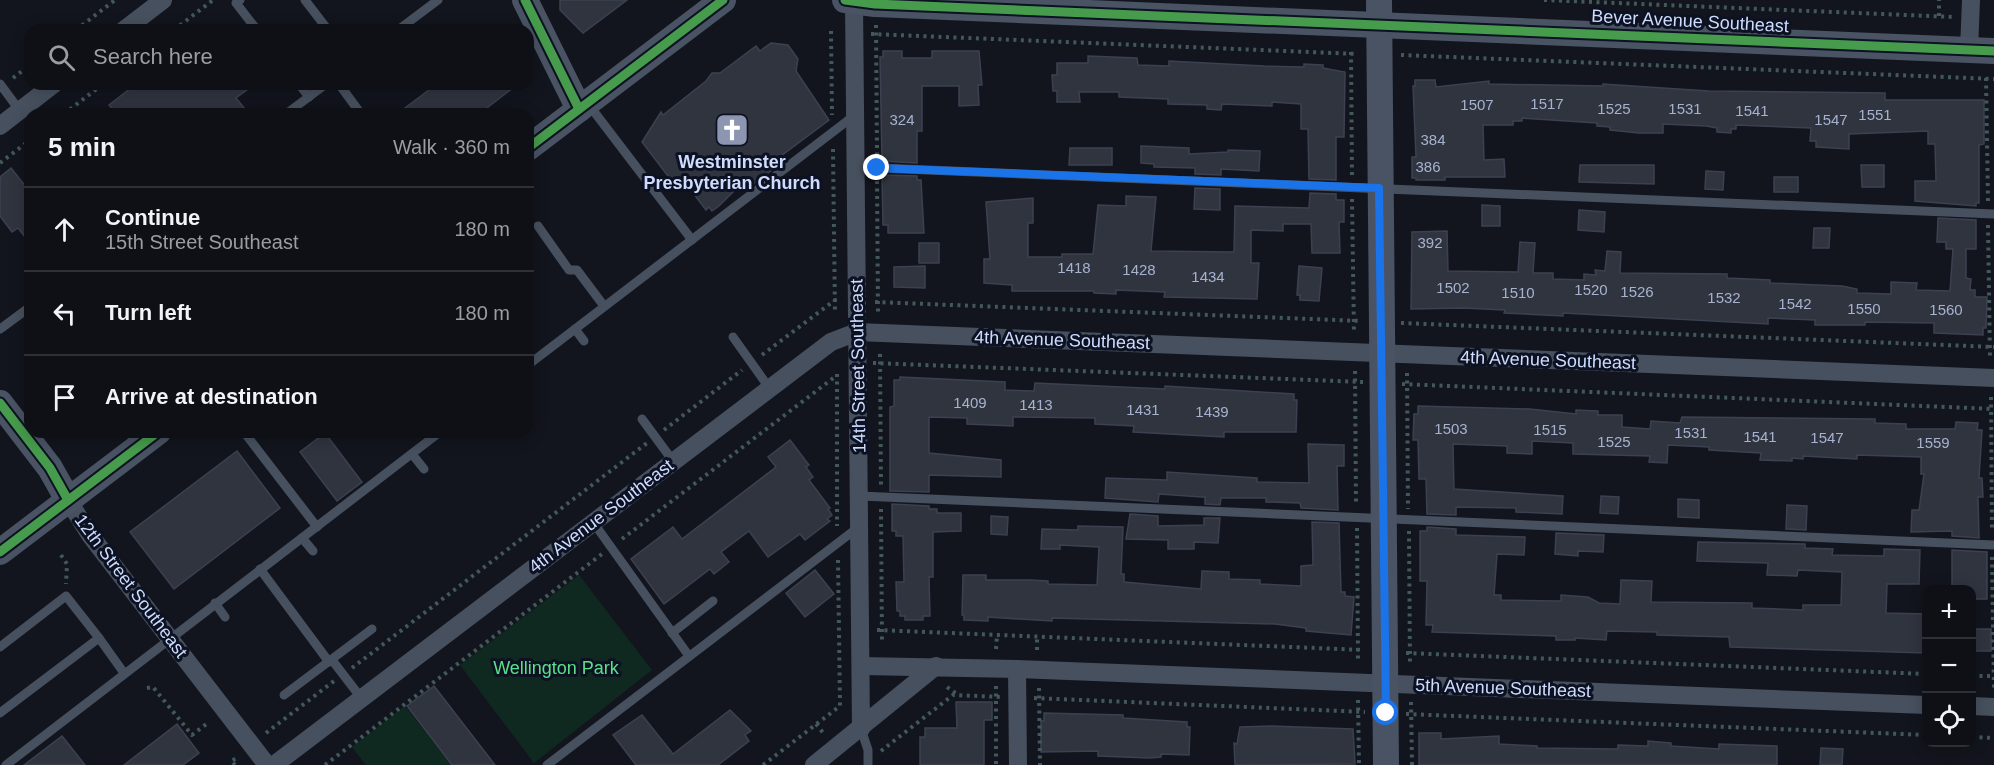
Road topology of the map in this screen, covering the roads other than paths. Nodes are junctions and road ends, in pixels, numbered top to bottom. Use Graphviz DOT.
graph roads {
  1 [pos="163,0"];
  2 [pos="240,0"];
  3 [pos="305,0"];
  4 [pos="438,0"];
  5 [pos="525,0"];
  6 [pos="723,0"];
  7 [pos="1971,0"];
  8 [pos="849,2"];
  9 [pos="985,4"];
  10 [pos="1378,12"];
  11 [pos="132,24"];
  12 [pos="252,24"];
  13 [pos="323,24"];
  14 [pos="406,24"];
  15 [pos="1982,50"];
  16 [pos="1,86"];
  17 [pos="46,90"];
  18 [pos="304,90"];
  19 [pos="318,90"];
  20 [pos="344,90"];
  21 [pos="309,97"];
  22 [pos="583,106"];
  23 [pos="294,108"];
  24 [pos="357,108"];
  25 [pos="20,111"];
  26 [pos="855,116"];
  27 [pos="0,126"];
  28 [pos="534,143"];
  29 [pos="855,167"];
  30 [pos="1379,188"];
  31 [pos="1994,214"];
  32 [pos="538,226"];
  33 [pos="692,240"];
  34 [pos="604,306"];
  35 [pos="24,311"];
  36 [pos="0,329"];
  37 [pos="575,329"];
  38 [pos="857,332"];
  39 [pos="733,337"];
  40 [pos="584,342"];
  41 [pos="1381,354"];
  42 [pos="534,360"];
  43 [pos="1994,378"];
  44 [pos="770,388"];
  45 [pos="0,403"];
  46 [pos="642,419"];
  47 [pos="24,434"];
  48 [pos="27,438"];
  49 [pos="150,438"];
  50 [pos="249,438"];
  51 [pos="432,438"];
  52 [pos="412,454"];
  53 [pos="673,461"];
  54 [pos="424,469"];
  55 [pos="860,496"];
  56 [pos="68,500"];
  57 [pos="1383,519"];
  58 [pos="593,522"];
  59 [pos="860,526"];
  60 [pos="317,527"];
  61 [pos="302,538"];
  62 [pos="1994,544"];
  63 [pos="313,551"];
  64 [pos="0,552"];
  65 [pos="260,569"];
  66 [pos="713,601"];
  67 [pos="215,603"];
  68 [pos="225,617"];
  69 [pos="372,629"];
  70 [pos="672,633"];
  71 [pos="99,638"];
  72 [pos="169,638"];
  73 [pos="0,647"];
  74 [pos="689,656"];
  75 [pos="330,661"];
  76 [pos="861,666"];
  77 [pos="936,666"];
  78 [pos="1017,669"];
  79 [pos="124,673"];
  80 [pos="1386,683"];
  81 [pos="284,695"];
  82 [pos="362,699"];
  83 [pos="1922,705"];
  84 [pos="1976,706"];
  85 [pos="1994,707"];
  86 [pos="0,714"];
  87 [pos="861,729"];
  88 [pos="868,763"];
  89 [pos="6,765"];
  90 [pos="267,765"];
  91 [pos="274,765"];
  92 [pos="547,765"];
  93 [pos="814,765"];
  94 [pos="1018,765"];
  95 [pos="1386,765"];
  1 -- 11 [label="street"];
  2 -- 12 [label="lane"];
  3 -- 13 [label="lane"];
  4 -- 14 [label="lane"];
  5 -- 22 [label="street"];
  6 -- 22 [label="street"];
  7 -- 15 [label="street"];
  8 -- 9 [label="street, Bever Avenue Southeast"];
  8 -- 26 [label="street, 14th Street Southeast"];
  9 -- 10 [label="street, Bever Avenue Southeast"];
  10 -- 15 [label="street, Bever Avenue Southeast"];
  10 -- 30 [label="street"];
  16 -- 25 [label="lane"];
  17 -- 25 [label="street"];
  18 -- 21 [label="lane"];
  19 -- 21 [label="lane"];
  20 -- 24 [label="lane"];
  21 -- 23 [label="lane"];
  22 -- 28 [label="street"];
  22 -- 33 [label="lane"];
  25 -- 27 [label="street"];
  26 -- 29 [label="street, 14th Street Southeast"];
  26 -- 33 [label="lane"];
  29 -- 30 [label="lane"];
  29 -- 38 [label="street, 14th Street Southeast"];
  30 -- 31 [label="lane"];
  30 -- 41 [label="street"];
  32 -- 34 [label="lane"];
  33 -- 34 [label="lane"];
  34 -- 37 [label="lane"];
  35 -- 36 [label="lane"];
  37 -- 40 [label="lane"];
  37 -- 42 [label="lane"];
  38 -- 41 [label="street, 4th Avenue Southeast"];
  38 -- 44 [label="street, 4th Avenue Southeast"];
  38 -- 55 [label="street, 14th Street Southeast"];
  39 -- 44 [label="lane"];
  41 -- 43 [label="street, 4th Avenue Southeast"];
  41 -- 57 [label="street"];
  44 -- 53 [label="street, 4th Avenue Southeast"];
  45 -- 47 [label="street, 12th Street Southeast"];
  46 -- 53 [label="lane"];
  48 -- 56 [label="street, 12th Street Southeast"];
  49 -- 56 [label="street"];
  50 -- 60 [label="lane"];
  51 -- 52 [label="lane"];
  52 -- 54 [label="lane"];
  52 -- 60 [label="lane"];
  53 -- 58 [label="street, 4th Avenue Southeast"];
  55 -- 57 [label="lane"];
  55 -- 59 [label="street, 14th Street Southeast"];
  56 -- 64 [label="street"];
  56 -- 72 [label="street, 12th Street Southeast"];
  57 -- 62 [label="lane"];
  57 -- 80 [label="street"];
  58 -- 70 [label="lane"];
  58 -- 82 [label="street, 4th Avenue Southeast"];
  59 -- 74 [label="lane"];
  59 -- 76 [label="street, 14th Street Southeast"];
  60 -- 61 [label="lane"];
  61 -- 63 [label="lane"];
  61 -- 65 [label="lane"];
  65 -- 67 [label="lane"];
  65 -- 75 [label="lane"];
  66 -- 70 [label="lane"];
  67 -- 68 [label="lane"];
  67 -- 72 [label="lane"];
  69 -- 75 [label="lane"];
  70 -- 74 [label="lane"];
  71 -- 73 [label="lane"];
  71 -- 79 [label="lane"];
  71 -- 86 [label="lane"];
  72 -- 79 [label="lane"];
  72 -- 90 [label="street, 12th Street Southeast"];
  74 -- 92 [label="lane"];
  75 -- 81 [label="lane"];
  75 -- 82 [label="lane"];
  76 -- 77 [label="street, 5th Avenue Southeast"];
  76 -- 87 [label="street, 14th Street Southeast"];
  77 -- 78 [label="street, 5th Avenue Southeast"];
  77 -- 87 [label="street"];
  78 -- 80 [label="street, 5th Avenue Southeast"];
  78 -- 94 [label="street"];
  79 -- 89 [label="lane"];
  80 -- 83 [label="street, 5th Avenue Southeast"];
  80 -- 95 [label="street"];
  82 -- 91 [label="street, 4th Avenue Southeast"];
  84 -- 85 [label="street"];
  87 -- 88 [label="lane"];
  87 -- 93 [label="street"];
}
